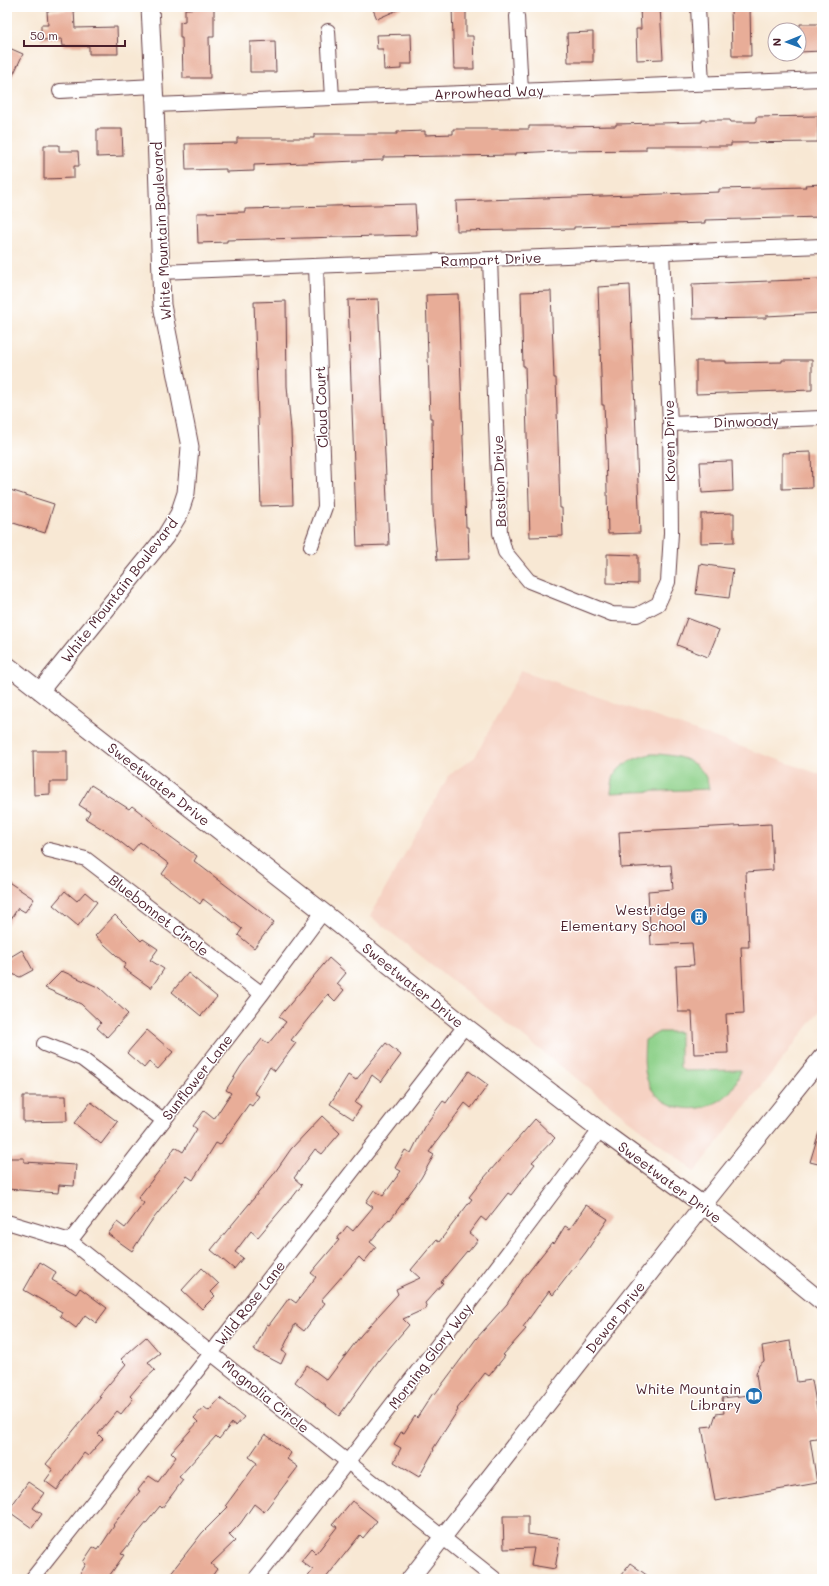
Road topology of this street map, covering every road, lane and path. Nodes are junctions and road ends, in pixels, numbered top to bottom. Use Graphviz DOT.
graph roads {
  1 [pos="150,7"];
  2 [pos="698,7"];
  3 [pos="517,16"];
  4 [pos="328,32"];
  5 [pos="822,79"];
  6 [pos="702,84"];
  7 [pos="154,86"];
  8 [pos="60,91"];
  9 [pos="521,91"];
  10 [pos="332,98"];
  11 [pos="155,105"];
  12 [pos="822,246"];
  13 [pos="662,252"];
  14 [pos="490,259"];
  15 [pos="316,266"];
  16 [pos="160,272"];
  17 [pos="822,418"];
  18 [pos="670,424"];
  19 [pos="311,546"];
  20 [pos="637,615"];
  21 [pos="7,664"];
  22 [pos="40,691"];
  23 [pos="49,850"];
  24 [pos="323,912"];
  25 [pos="262,994"];
  26 [pos="465,1026"];
  27 [pos="44,1044"];
  28 [pos="822,1057"];
  29 [pos="163,1120"];
  30 [pos="600,1130"];
  31 [pos="703,1205"];
  32 [pos="7,1222"];
  33 [pos="70,1241"];
  34 [pos="822,1302"];
  35 [pos="212,1352"];
  36 [pos="348,1463"];
  37 [pos="443,1537"];
  38 [pos="32,1579"];
  39 [pos="255,1579"];
  40 [pos="410,1579"];
  41 [pos="495,1579"];
  1 -- 7 [label="street, White Mountain Boulevard"];
  2 -- 6 [label="street"];
  3 -- 9 [label="street"];
  4 -- 10 [label="street"];
  5 -- 6 [label="street, Arrowhead Way"];
  6 -- 9 [label="street, Arrowhead Way"];
  7 -- 8 [label="street"];
  7 -- 11 [label="street, White Mountain Boulevard"];
  9 -- 10 [label="street, Arrowhead Way"];
  10 -- 11 [label="street, Arrowhead Way"];
  11 -- 16 [label="street, White Mountain Boulevard"];
  12 -- 13 [label="street, Rampart Drive"];
  13 -- 14 [label="street, Rampart Drive"];
  13 -- 18 [label="street, Koven Drive"];
  14 -- 15 [label="street, Rampart Drive"];
  14 -- 20 [label="street, Bastion Drive"];
  15 -- 16 [label="street, Rampart Drive"];
  15 -- 19 [label="street, Cloud Court"];
  16 -- 22 [label="street, White Mountain Boulevard"];
  17 -- 18 [label="street, Dinwoody"];
  18 -- 20 [label="street, Koven Drive"];
  21 -- 22 [label="street, Sweetwater Drive"];
  22 -- 24 [label="street, Sweetwater Drive"];
  23 -- 25 [label="street, Bluebonnet Circle"];
  24 -- 25 [label="street, Sunflower Lane"];
  24 -- 26 [label="street, Sweetwater Drive"];
  25 -- 29 [label="street, Sunflower Lane"];
  26 -- 30 [label="street, Sweetwater Drive"];
  26 -- 35 [label="street, Wild Rose Lane"];
  27 -- 29 [label="street"];
  28 -- 31 [label="street, Dewar Drive"];
  29 -- 33 [label="street, Sunflower Lane"];
  30 -- 31 [label="street, Sweetwater Drive"];
  30 -- 36 [label="street, Morning Glory Way"];
  31 -- 34 [label="street, Sweetwater Drive"];
  31 -- 37 [label="street, Dewar Drive"];
  32 -- 33 [label="street, Magnolia Circle"];
  33 -- 35 [label="street, Magnolia Circle"];
  35 -- 36 [label="street, Magnolia Circle"];
  35 -- 38 [label="street, Wild Rose Lane"];
  36 -- 37 [label="street, Magnolia Circle"];
  36 -- 39 [label="street, Morning Glory Way"];
  37 -- 40 [label="street, Dewar Drive"];
  37 -- 41 [label="street, Magnolia Circle"];
}
